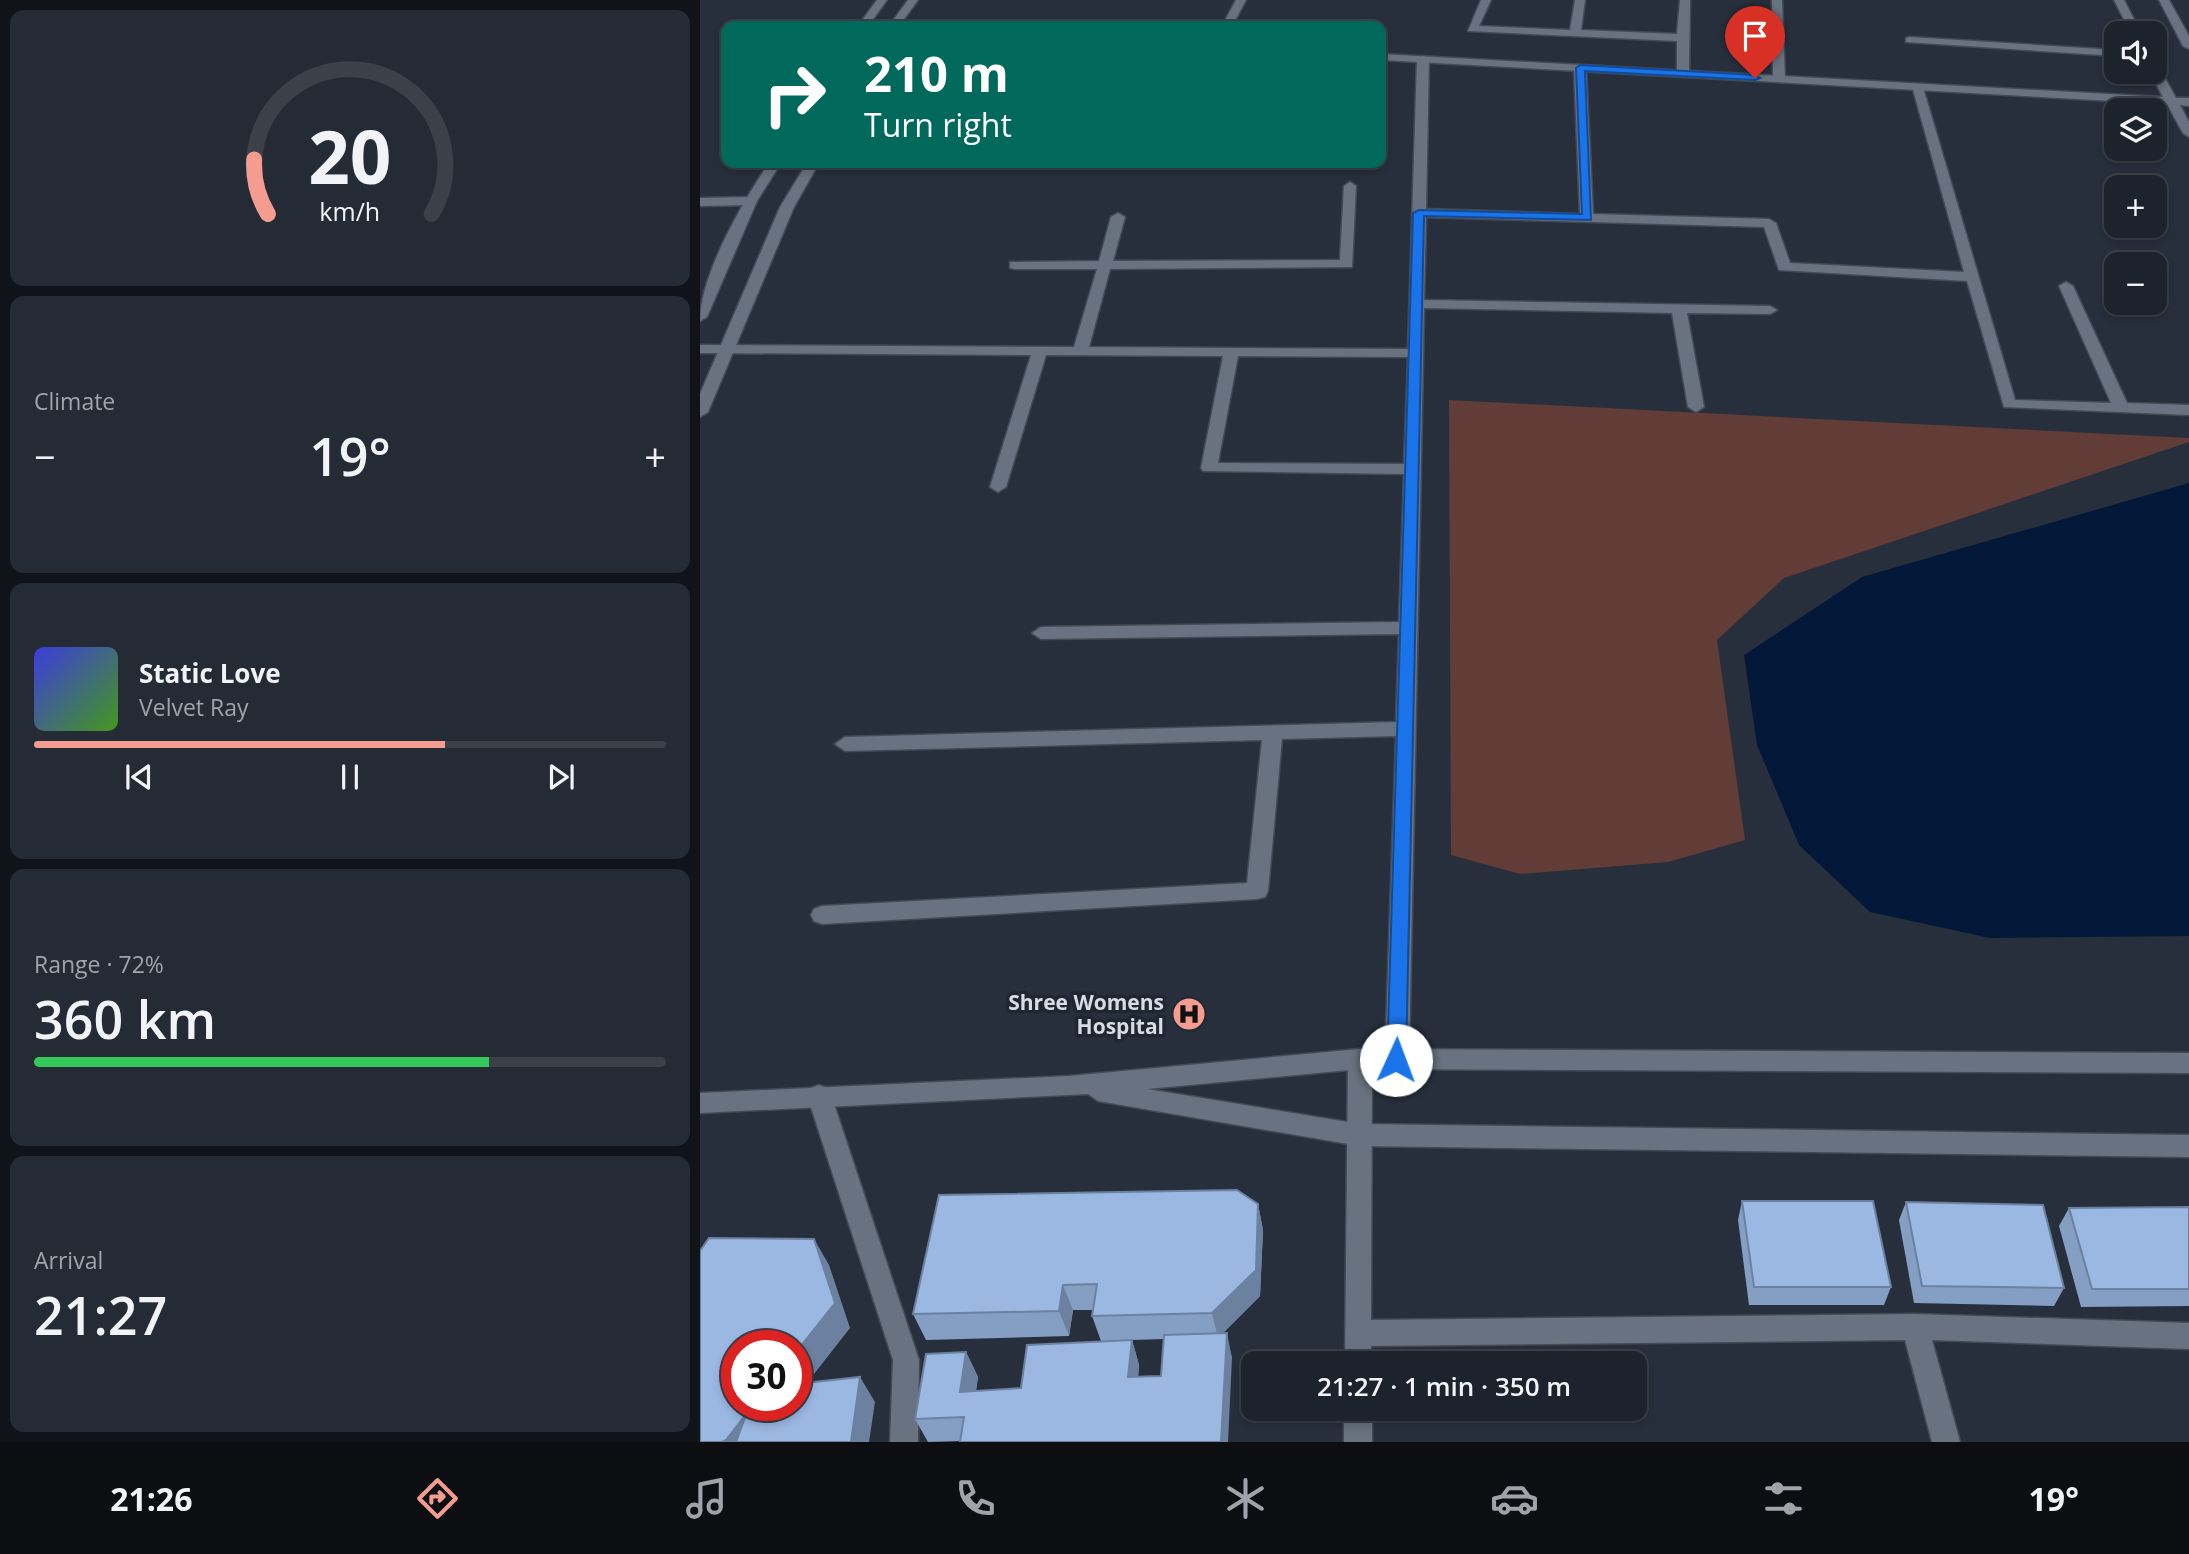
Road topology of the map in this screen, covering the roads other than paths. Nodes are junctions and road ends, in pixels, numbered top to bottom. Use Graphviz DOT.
graph roads {
  1 [pos="881,0"];
  2 [pos="913,0"];
  3 [pos="1241,0"];
  4 [pos="1486,0"];
  5 [pos="1580,0"];
  6 [pos="1685,0"];
  7 [pos="1777,0"];
  8 [pos="2119,0"];
  9 [pos="2164,0"];
  10 [pos="866,21"];
  11 [pos="898,21"];
  12 [pos="1230,21"];
  13 [pos="2130,21"];
  14 [pos="1575,33"];
  15 [pos="1682,38"];
  16 [pos="1910,40"];
  17 [pos="2189,46"];
  18 [pos="2104,52"];
  19 [pos="1386,57"];
  20 [pos="1423,59"];
  21 [pos="1580,68"];
  22 [pos="1683,74"];
  23 [pos="1779,79"];
  24 [pos="2162,84"];
  25 [pos="1918,86"];
  26 [pos="2171,100"];
  27 [pos="2189,102"];
  28 [pos="2189,133"];
  29 [pos="772,168"];
  30 [pos="810,168"];
  31 [pos="1350,186"];
  32 [pos="750,201"];
  33 [pos="700,202"];
  34 [pos="1419,213"];
  35 [pos="1118,217"];
  36 [pos="1587,218"];
  37 [pos="1015,265"];
  38 [pos="1104,265"];
  39 [pos="1972,277"];
  40 [pos="2066,286"];
  41 [pos="1416,304"];
  42 [pos="1679,309"];
  43 [pos="1770,310"];
  44 [pos="700,317"];
  45 [pos="700,349"];
  46 [pos="726,349"];
  47 [pos="1039,353"];
  48 [pos="1080,353"];
  49 [pos="1415,353"];
  50 [pos="1231,354"];
  51 [pos="1696,407"];
  52 [pos="2121,408"];
  53 [pos="2189,411"];
  54 [pos="700,412"];
  55 [pos="1412,469"];
  56 [pos="998,487"];
  57 [pos="1408,628"];
  58 [pos="1041,633"];
  59 [pos="1405,729"];
  60 [pos="1273,732"];
  61 [pos="845,744"];
  62 [pos="822,915"];
  63 [pos="1360,1059"];
  64 [pos="1396,1060"];
  65 [pos="2189,1063"];
  66 [pos="1069,1086"];
  67 [pos="819,1095"];
  68 [pos="700,1103"];
  69 [pos="1360,1135"];
  70 [pos="2189,1146"];
  71 [pos="1915,1327"];
  72 [pos="1359,1333"];
  73 [pos="2189,1336"];
  74 [pos="1358,1351"];
  75 [pos="1358,1421"];
  76 [pos="904,1442"];
  77 [pos="1358,1442"];
  78 [pos="1946,1442"];
  1 -- 10 [label="street"];
  2 -- 11 [label="street"];
  3 -- 12 [label="street"];
  4 -- 14 [label="street"];
  5 -- 14 [label="street"];
  6 -- 15 [label="street"];
  7 -- 23 [label="street"];
  8 -- 13 [label="street"];
  9 -- 17 [label="street"];
  14 -- 15 [label="street"];
  15 -- 22 [label="street"];
  16 -- 18 [label="street"];
  19 -- 20 [label="street"];
  20 -- 21 [label="street"];
  20 -- 34 [label="street"];
  21 -- 22 [label="street"];
  21 -- 36 [label="street"];
  22 -- 23 [label="street"];
  23 -- 25 [label="street"];
  24 -- 26 [label="street"];
  25 -- 26 [label="street"];
  25 -- 39 [label="street"];
  26 -- 27 [label="street"];
  26 -- 28 [label="street"];
  29 -- 32 [label="street"];
  30 -- 46 [label="street"];
  31 -- 38 [label="street"];
  32 -- 33 [label="street"];
  32 -- 44 [label="street"];
  34 -- 36 [label="street"];
  34 -- 41 [label="street"];
  35 -- 38 [label="street"];
  36 -- 39 [label="street"];
  37 -- 38 [label="street"];
  38 -- 48 [label="street"];
  39 -- 52 [label="street"];
  40 -- 52 [label="street"];
  41 -- 42 [label="street"];
  41 -- 49 [label="street"];
  42 -- 43 [label="street"];
  42 -- 51 [label="street"];
  45 -- 46 [label="street"];
  46 -- 47 [label="street"];
  46 -- 54 [label="street"];
  47 -- 48 [label="street"];
  47 -- 56 [label="street"];
  48 -- 50 [label="street"];
  49 -- 50 [label="street"];
  49 -- 55 [label="street"];
  50 -- 55 [label="street"];
  52 -- 53 [label="street"];
  55 -- 57 [label="street"];
  57 -- 58 [label="street"];
  57 -- 59 [label="street"];
  59 -- 60 [label="street"];
  59 -- 64 [label="street"];
  60 -- 61 [label="street"];
  60 -- 62 [label="street"];
  63 -- 64 [label="street"];
  63 -- 66 [label="street"];
  63 -- 69 [label="street"];
  64 -- 65 [label="street"];
  66 -- 67 [label="street"];
  66 -- 69 [label="street"];
  67 -- 68 [label="street"];
  67 -- 76 [label="street"];
  69 -- 70 [label="street"];
  69 -- 72 [label="street"];
  71 -- 72 [label="street"];
  71 -- 73 [label="street"];
  71 -- 78 [label="street"];
  72 -- 74 [label="street"];
  75 -- 77 [label="street"];
}
